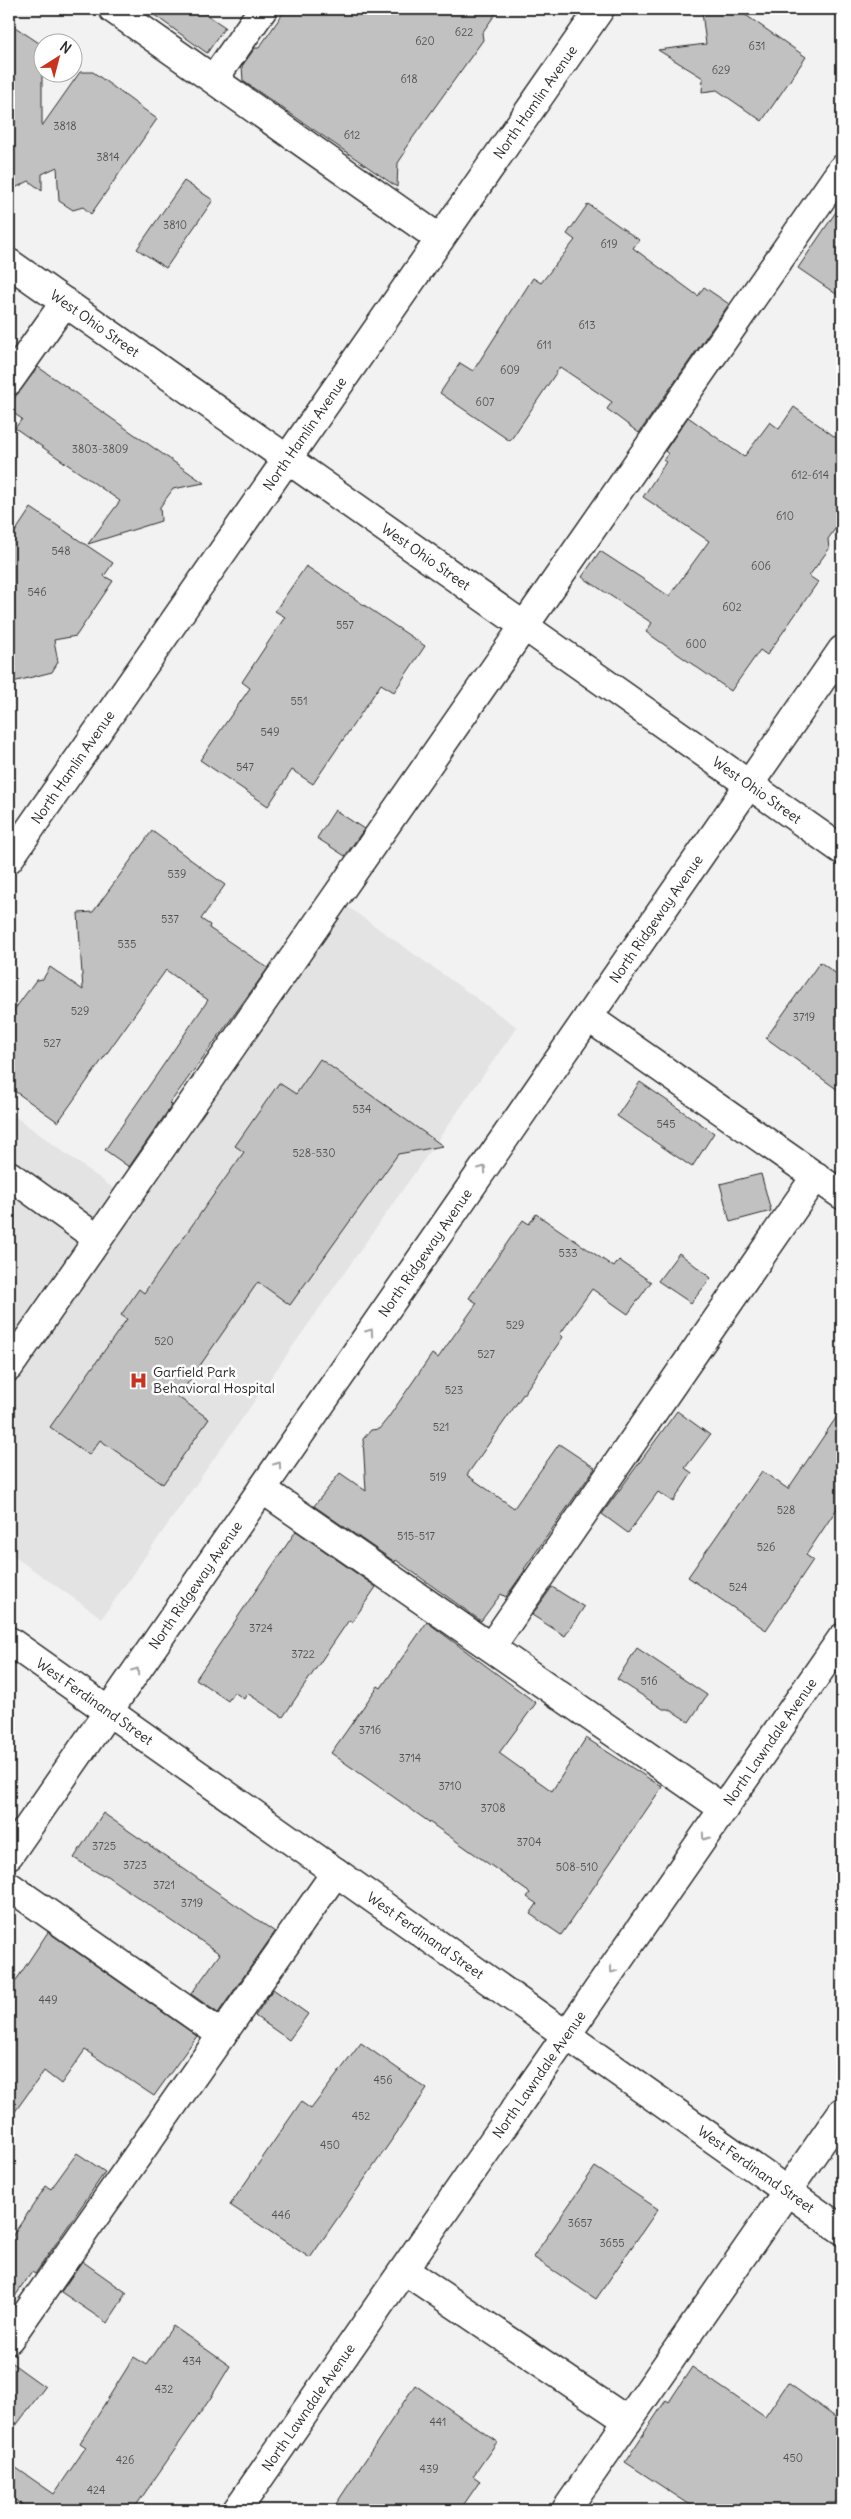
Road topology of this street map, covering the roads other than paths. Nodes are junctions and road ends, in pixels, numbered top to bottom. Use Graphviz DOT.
graph roads {
  1 [pos="114,9"];
  2 [pos="262,9"];
  3 [pos="600,9"];
  4 [pos="214,79"];
  5 [pos="842,169"];
  6 [pos="440,240"];
  7 [pos="9,263"];
  8 [pos="65,302"];
  9 [pos="9,381"];
  10 [pos="287,459"];
  11 [pos="526,627"];
  12 [pos="842,650"];
  13 [pos="749,784"];
  14 [pos="842,850"];
  15 [pos="9,859"];
  16 [pos="588,1017"];
  17 [pos="9,1175"];
  18 [pos="816,1176"];
  19 [pos="842,1195"];
  20 [pos="98,1239"];
  21 [pos="9,1367"];
  22 [pos="262,1489"];
  23 [pos="842,1638"];
  24 [pos="9,1641"];
  25 [pos="491,1647"];
  26 [pos="108,1711"];
  27 [pos="724,1809"];
  28 [pos="9,1855"];
  29 [pos="336,1872"];
  30 [pos="9,1886"];
  31 [pos="222,2035"];
  32 [pos="567,2036"];
  33 [pos="842,2112"];
  34 [pos="787,2191"];
  35 [pos="842,2230"];
  36 [pos="404,2270"];
  37 [pos="9,2339"];
  38 [pos="628,2421"];
  39 [pos="237,2510"];
  40 [pos="566,2510"];
  1 -- 4 [label="street"];
  2 -- 4 [label="street"];
  3 -- 6 [label="street, North Hamlin Avenue"];
  4 -- 6 [label="street"];
  5 -- 11 [label="street"];
  6 -- 10 [label="street, North Hamlin Avenue"];
  7 -- 8 [label="street, West Ohio Street"];
  8 -- 9 [label="street"];
  8 -- 10 [label="street, West Ohio Street"];
  10 -- 11 [label="street, West Ohio Street"];
  10 -- 15 [label="street, North Hamlin Avenue"];
  11 -- 13 [label="street, West Ohio Street"];
  11 -- 20 [label="street"];
  12 -- 13 [label="street, North Ridgeway Avenue"];
  13 -- 14 [label="street, West Ohio Street"];
  13 -- 16 [label="street, North Ridgeway Avenue"];
  16 -- 18 [label="street"];
  22 -- 16 [label="street, North Ridgeway Avenue, one-way"];
  17 -- 20 [label="street"];
  18 -- 19 [label="street"];
  18 -- 25 [label="street"];
  20 -- 21 [label="street"];
  22 -- 25 [label="street"];
  26 -- 22 [label="street, North Ridgeway Avenue, one-way"];
  23 -- 27 [label="street, North Lawndale Avenue"];
  24 -- 26 [label="street, West Ferdinand Street"];
  25 -- 27 [label="street"];
  26 -- 28 [label="street, North Ridgeway Avenue"];
  26 -- 29 [label="street, West Ferdinand Street"];
  27 -- 32 [label="street, North Lawndale Avenue, one-way"];
  29 -- 31 [label="street"];
  29 -- 32 [label="street, West Ferdinand Street"];
  30 -- 31 [label="street"];
  31 -- 37 [label="street"];
  32 -- 34 [label="street, West Ferdinand Street"];
  32 -- 36 [label="street, North Lawndale Avenue"];
  33 -- 34 [label="street"];
  34 -- 35 [label="street, West Ferdinand Street"];
  34 -- 38 [label="street"];
  36 -- 38 [label="street"];
  36 -- 39 [label="street, North Lawndale Avenue"];
  38 -- 40 [label="street"];
}
